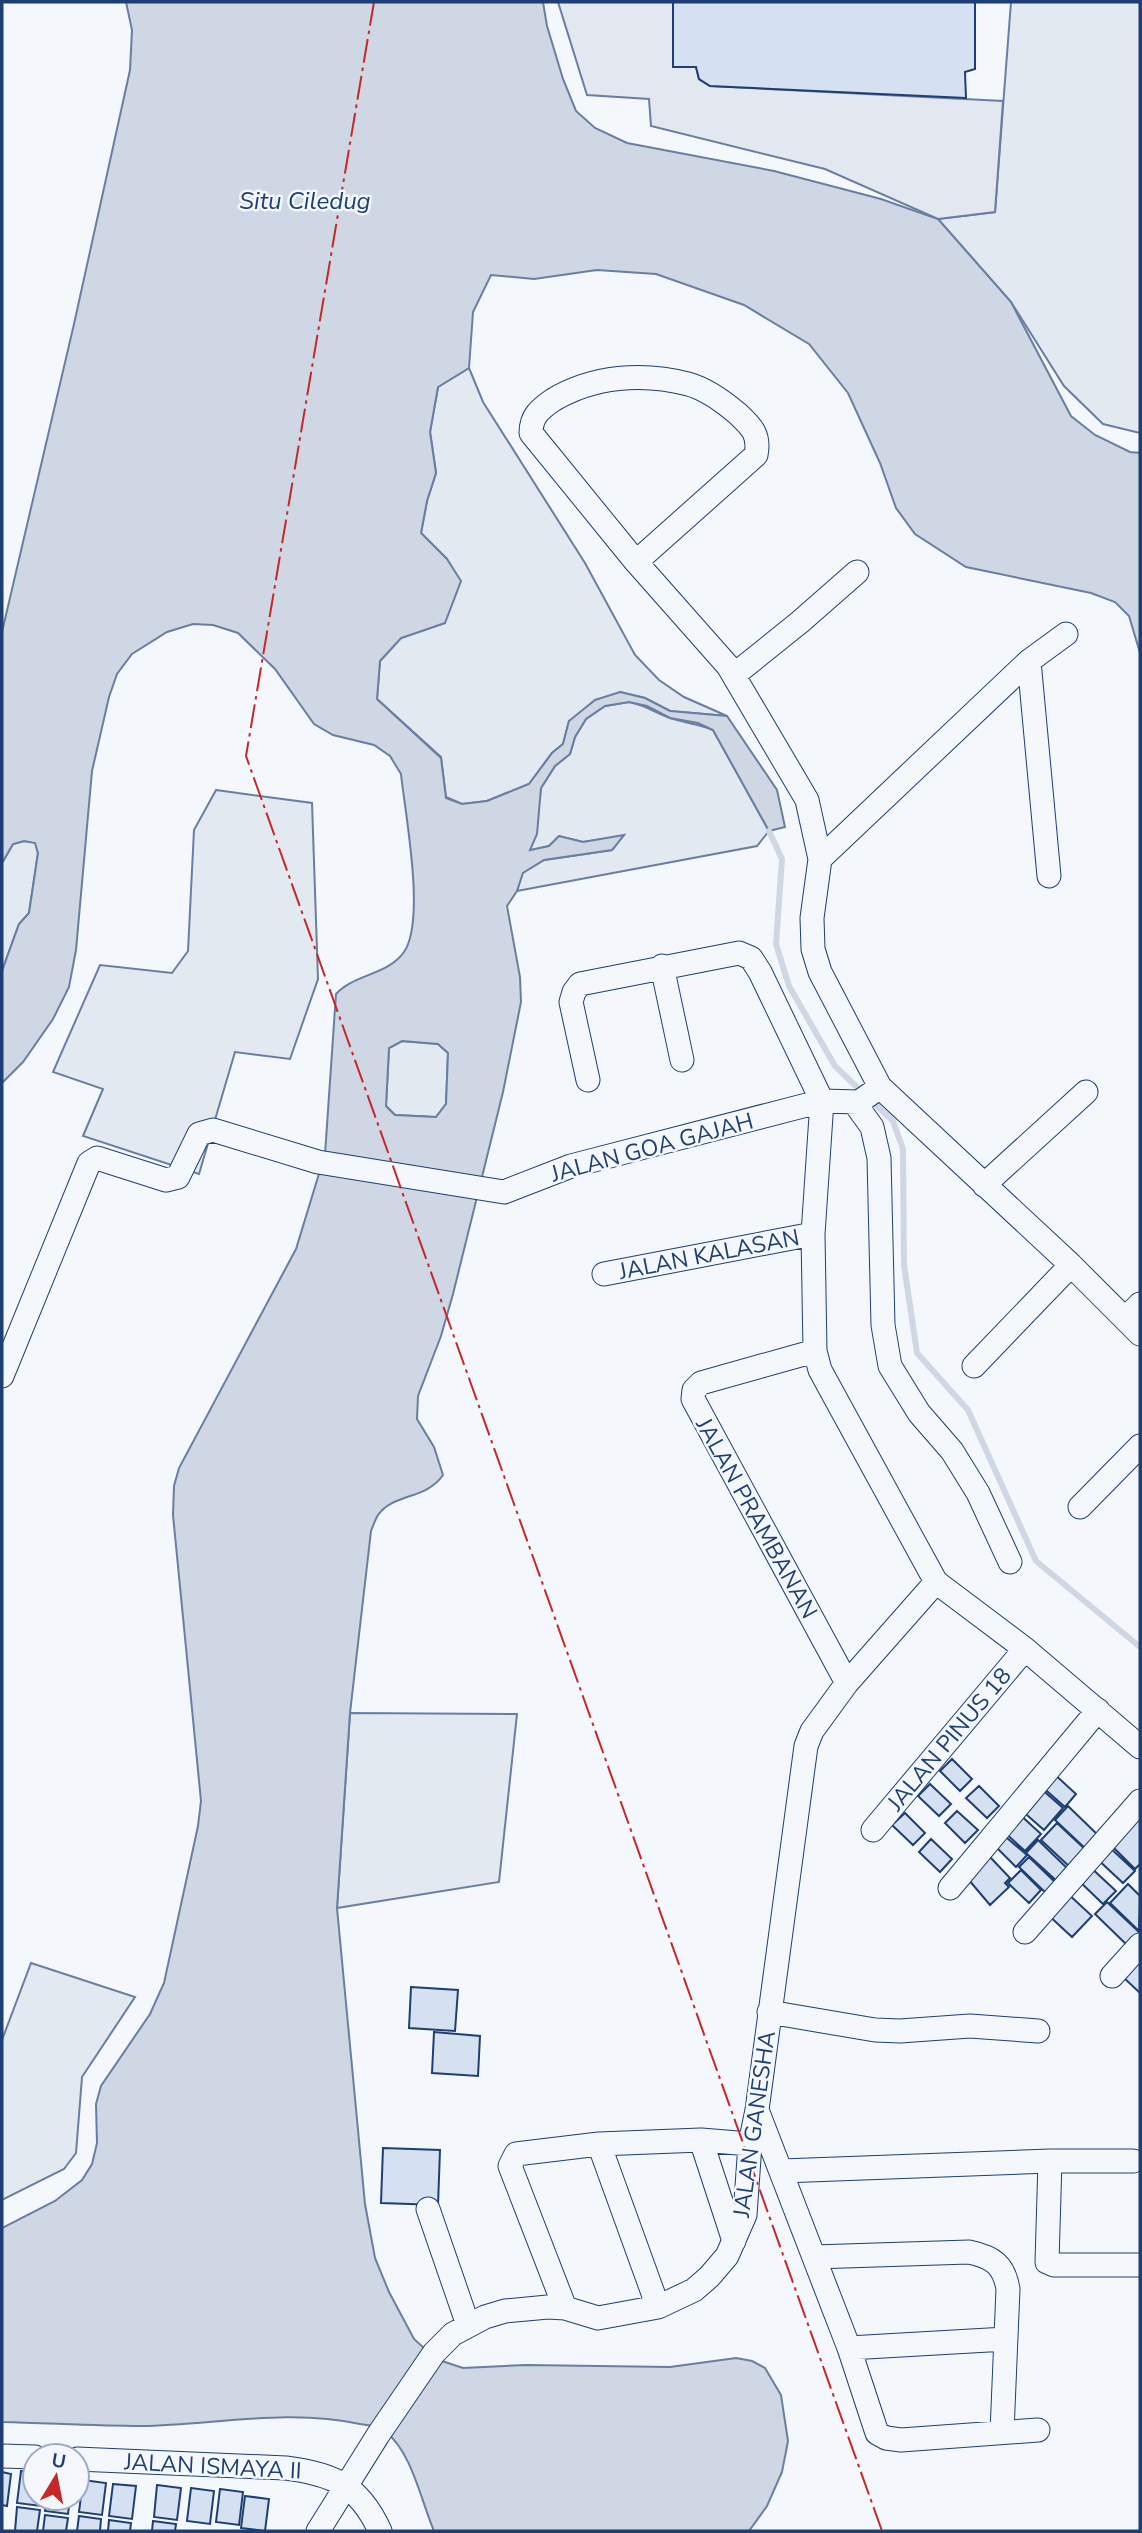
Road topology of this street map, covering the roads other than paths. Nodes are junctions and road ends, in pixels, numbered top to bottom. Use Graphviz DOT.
graph roads {
  1 [pos="636,562"];
  2 [pos="857,572"];
  3 [pos="1066,634"];
  4 [pos="1029,662"];
  5 [pos="734,675"];
  6 [pos="820,859"];
  7 [pos="1049,876"];
  8 [pos="662,966"];
  9 [pos="682,1060"];
  10 [pos="588,1080"];
  11 [pos="1086,1092"];
  12 [pos="867,1096"];
  13 [pos="821,1101"];
  14 [pos="984,1185"];
  15 [pos="813,1234"];
  16 [pos="1071,1265"];
  17 [pos="604,1274"];
  18 [pos="1135,1319"];
  19 [pos="815,1351"];
  20 [pos="975,1366"];
  21 [pos="2,1376"];
  22 [pos="1140,1446"];
  23 [pos="1080,1507"];
  24 [pos="1010,1562"];
  25 [pos="936,1582"];
  26 [pos="1025,1649"];
  27 [pos="847,1684"];
  28 [pos="1098,1710"];
  29 [pos="1140,1747"];
  30 [pos="1140,1801"];
  31 [pos="873,1830"];
  32 [pos="950,1888"];
  33 [pos="1025,1932"];
  34 [pos="1140,1945"];
  35 [pos="1112,1976"];
  36 [pos="769,2012"];
  37 [pos="1038,2031"];
  38 [pos="757,2110"];
  39 [pos="701,2140"];
  40 [pos="599,2144"];
  41 [pos="750,2144"];
  42 [pos="1050,2161"];
  43 [pos="1133,2161"];
  44 [pos="782,2171"];
  45 [pos="428,2209"];
  46 [pos="734,2241"];
  47 [pos="814,2257"];
  48 [pos="1139,2265"];
  49 [pos="658,2307"];
  50 [pos="565,2308"];
  51 [pos="468,2325"];
  52 [pos="1006,2339"];
  53 [pos="849,2348"];
  54 [pos="1038,2430"];
  55 [pos="1002,2432"];
  56 [pos="2,2456"];
  57 [pos="21,2457"];
  58 [pos="91,2460"];
  59 [pos="347,2484"];
  60 [pos="318,2531"];
  61 [pos="380,2531"];
  1 -- 1 [label="street"];
  1 -- 5 [label="street"];
  2 -- 5 [label="street"];
  3 -- 4 [label="street"];
  4 -- 6 [label="street"];
  4 -- 7 [label="street"];
  5 -- 6 [label="street"];
  6 -- 12 [label="street"];
  8 -- 9 [label="street"];
  8 -- 10 [label="street"];
  8 -- 13 [label="street"];
  11 -- 14 [label="street"];
  12 -- 13 [label="street, JALAN GOA GAJAH"];
  12 -- 14 [label="street"];
  12 -- 24 [label="street"];
  13 -- 15 [label="street"];
  13 -- 21 [label="street, JALAN GOA GAJAH"];
  14 -- 16 [label="street"];
  15 -- 17 [label="street, JALAN KALASAN"];
  15 -- 19 [label="street"];
  16 -- 18 [label="street"];
  16 -- 20 [label="street"];
  19 -- 25 [label="street"];
  19 -- 27 [label="street, JALAN PRAMBANAN"];
  22 -- 23 [label="street"];
  25 -- 26 [label="street"];
  25 -- 27 [label="street, JALAN GANESHA"];
  26 -- 28 [label="street"];
  26 -- 31 [label="street, JALAN PINUS 18"];
  27 -- 36 [label="street, JALAN GANESHA"];
  28 -- 29 [label="street"];
  28 -- 32 [label="street"];
  30 -- 33 [label="street"];
  34 -- 35 [label="street"];
  36 -- 37 [label="street"];
  36 -- 38 [label="street, JALAN GANESHA"];
  38 -- 41 [label="street, JALAN GANESHA"];
  38 -- 44 [label="street"];
  39 -- 40 [label="street"];
  39 -- 41 [label="street"];
  39 -- 46 [label="street"];
  40 -- 49 [label="street"];
  40 -- 50 [label="street"];
  41 -- 46 [label="street, JALAN GANESHA"];
  42 -- 43 [label="street"];
  42 -- 44 [label="street"];
  42 -- 48 [label="street"];
  44 -- 47 [label="street"];
  45 -- 51 [label="street"];
  46 -- 49 [label="street, JALAN GANESHA"];
  47 -- 52 [label="street"];
  47 -- 53 [label="street"];
  49 -- 50 [label="street, JALAN GANESHA"];
  50 -- 51 [label="street, JALAN GANESHA"];
  51 -- 59 [label="street, JALAN GANESHA"];
  52 -- 53 [label="street"];
  52 -- 55 [label="street"];
  53 -- 55 [label="street"];
  54 -- 55 [label="street"];
  56 -- 57 [label="street"];
  58 -- 59 [label="street, JALAN ISMAYA II"];
  59 -- 60 [label="street, JALAN GANESHA"];
  59 -- 61 [label="street"];
}
